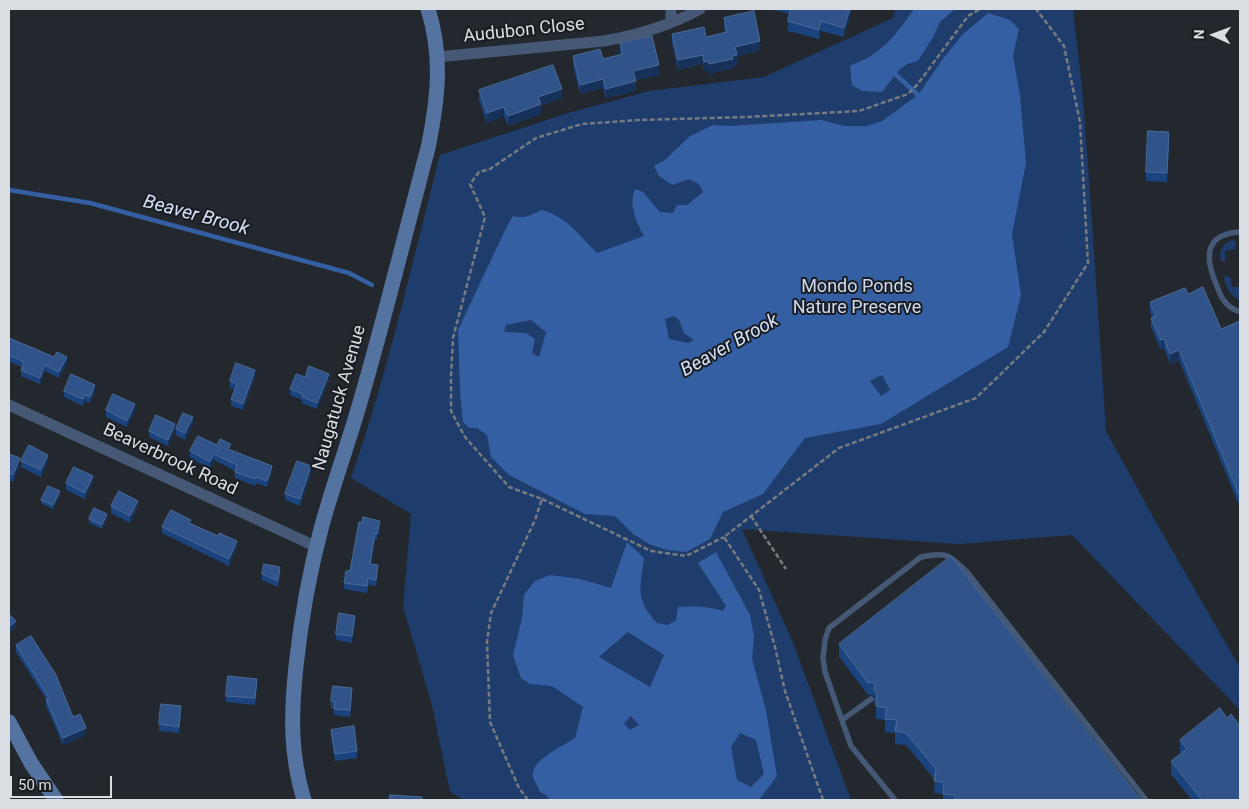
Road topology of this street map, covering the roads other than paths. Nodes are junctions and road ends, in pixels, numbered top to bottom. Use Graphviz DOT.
graph roads {
  1 [pos="428,9"];
  2 [pos="671,9"];
  3 [pos="700,9"];
  4 [pos="671,22"];
  5 [pos="437,57"];
  6 [pos="1240,232"];
  7 [pos="1240,312"];
  8 [pos="9,405"];
  9 [pos="317,547"];
  10 [pos="871,699"];
  11 [pos="842,720"];
  12 [pos="9,722"];
  13 [pos="56,800"];
  14 [pos="304,800"];
  15 [pos="895,800"];
  16 [pos="1146,800"];
  1 -- 5 [label="main road, Naugatuck Avenue"];
  2 -- 4 [label="street"];
  3 -- 4 [label="street, Audubon Close"];
  4 -- 5 [label="street, Audubon Close"];
  5 -- 9 [label="main road, Naugatuck Avenue"];
  6 -- 7 [label="lane"];
  8 -- 9 [label="street, Beaverbrook Road"];
  9 -- 14 [label="main road, Naugatuck Avenue"];
  10 -- 11 [label="lane"];
  11 -- 15 [label="lane"];
  11 -- 16 [label="lane"];
  12 -- 13 [label="main road"];
}
